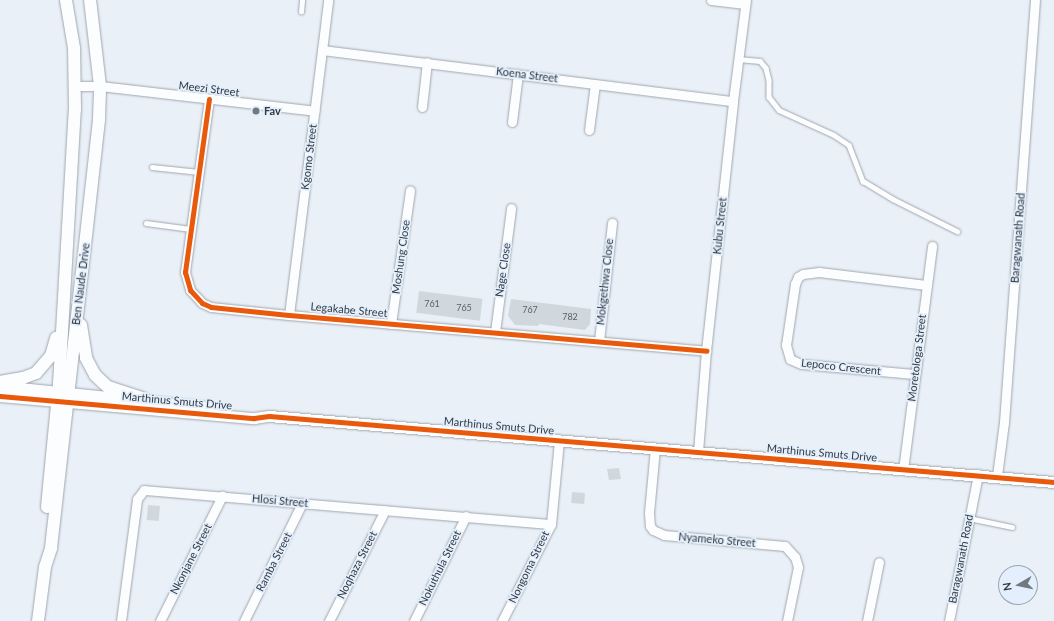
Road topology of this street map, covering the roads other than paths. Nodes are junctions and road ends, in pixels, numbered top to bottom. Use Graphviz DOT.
graph roads {
  1 [pos="66,0"];
  2 [pos="90,0"];
  3 [pos="302,0"];
  4 [pos="328,0"];
  5 [pos="711,0"];
  6 [pos="1035,0"];
  7 [pos="745,2"];
  8 [pos="301,12"];
  9 [pos="322,50"];
  10 [pos="738,59"];
  11 [pos="427,62"];
  12 [pos="518,74"];
  13 [pos="595,84"];
  14 [pos="76,86"];
  15 [pos="100,86"];
  16 [pos="209,98"];
  17 [pos="733,101"];
  18 [pos="422,107"];
  19 [pos="315,112"];
  20 [pos="512,122"];
  21 [pos="589,130"];
  22 [pos="152,167"];
  23 [pos="199,172"];
  24 [pos="410,190"];
  25 [pos="512,208"];
  26 [pos="146,223"];
  27 [pos="612,224"];
  28 [pos="191,229"];
  29 [pos="957,231"];
  30 [pos="932,246"];
  31 [pos="926,285"];
  32 [pos="63,302"];
  33 [pos="78,302"];
  34 [pos="289,315"];
  35 [pos="391,324"];
  36 [pos="495,332"];
  37 [pos="599,341"];
  38 [pos="706,351"];
  39 [pos="914,374"];
  40 [pos="0,382"];
  41 [pos="0,386"];
  42 [pos="0,396"];
  43 [pos="63,398"];
  44 [pos="144,399"];
  45 [pos="269,416"];
  46 [pos="559,441"];
  47 [pos="655,448"];
  48 [pos="698,452"];
  49 [pos="903,470"];
  50 [pos="978,474"];
  51 [pos="997,476"];
  52 [pos="1054,482"];
  53 [pos="222,496"];
  54 [pos="302,503"];
  55 [pos="385,510"];
  56 [pos="466,516"];
  57 [pos="969,518"];
  58 [pos="551,524"];
  59 [pos="1012,527"];
  60 [pos="879,562"];
  61 [pos="38,621"];
  62 [pos="121,621"];
  63 [pos="160,621"];
  64 [pos="244,621"];
  65 [pos="329,621"];
  66 [pos="414,621"];
  67 [pos="502,621"];
  68 [pos="787,621"];
  69 [pos="868,621"];
  70 [pos="949,621"];
  1 -- 14 [label="main road, Ben Naude Drive"];
  2 -- 15 [label="main road, Ben Naude Drive"];
  3 -- 8 [label="lane"];
  4 -- 9 [label="street, Kgomo Street"];
  5 -- 7 [label="street"];
  6 -- 51 [label="street, Baragwanath Road"];
  7 -- 10 [label="street, Kubu Street"];
  9 -- 11 [label="street, Koena Street"];
  9 -- 19 [label="street, Kgomo Street"];
  10 -- 17 [label="street, Kubu Street"];
  10 -- 29 [label="lane"];
  11 -- 12 [label="street, Koena Street"];
  11 -- 18 [label="street"];
  12 -- 13 [label="street, Koena Street"];
  12 -- 20 [label="street"];
  13 -- 17 [label="street, Koena Street"];
  13 -- 21 [label="street"];
  14 -- 15 [label="street, Meezi Street"];
  14 -- 32 [label="main road, Ben Naude Drive"];
  15 -- 16 [label="street, Meezi Street"];
  15 -- 33 [label="main road, Ben Naude Drive"];
  16 -- 19 [label="street, Meezi Street"];
  16 -- 23 [label="street, Legakabe Street"];
  17 -- 38 [label="street, Kubu Street"];
  19 -- 34 [label="street, Kgomo Street"];
  22 -- 23 [label="lane"];
  23 -- 28 [label="street, Legakabe Street"];
  24 -- 35 [label="street, Moshung Close"];
  25 -- 36 [label="street, Nage Close"];
  26 -- 28 [label="lane"];
  27 -- 37 [label="street, Mokgethwa Close"];
  28 -- 34 [label="street, Legakabe Street"];
  30 -- 31 [label="street, Moretologa Street"];
  31 -- 39 [label="street, Moretologa Street"];
  31 -- 39 [label="street, Lepoco Crescent"];
  32 -- 40 [label="main road"];
  32 -- 43 [label="main road, Ben Naude Drive"];
  33 -- 43 [label="main road, Ben Naude Drive"];
  33 -- 44 [label="main road"];
  34 -- 35 [label="street, Legakabe Street"];
  35 -- 36 [label="street, Legakabe Street"];
  36 -- 37 [label="street, Legakabe Street"];
  37 -- 38 [label="street, Legakabe Street"];
  38 -- 48 [label="street, Kubu Street"];
  39 -- 49 [label="street, Moretologa Street"];
  41 -- 43 [label="street"];
  42 -- 43 [label="street, Marthinus Smuts Drive"];
  43 -- 44 [label="street, Marthinus Smuts Drive"];
  43 -- 45 [label="street, Marthinus Smuts Drive"];
  43 -- 61 [label="main road, Ben Naude Drive"];
  44 -- 45 [label="street, Marthinus Smuts Drive"];
  45 -- 46 [label="street, Marthinus Smuts Drive"];
  46 -- 47 [label="street, Marthinus Smuts Drive"];
  46 -- 58 [label="street, Nongoma Street"];
  47 -- 48 [label="street, Marthinus Smuts Drive"];
  47 -- 68 [label="street, Nyameko Street"];
  48 -- 49 [label="street, Marthinus Smuts Drive"];
  49 -- 50 [label="street, Marthinus Smuts Drive"];
  50 -- 51 [label="street, Marthinus Smuts Drive"];
  50 -- 57 [label="street, Baragwanath Road"];
  51 -- 52 [label="street, Marthinus Smuts Drive"];
  53 -- 54 [label="street, Hlosi Street"];
  53 -- 62 [label="street, Hlosi Street"];
  53 -- 63 [label="street, Nkonjane Street"];
  54 -- 55 [label="street, Hlosi Street"];
  54 -- 64 [label="street, Ramba Street"];
  55 -- 56 [label="street, Hlosi Street"];
  55 -- 65 [label="street, Noqhaza Street"];
  56 -- 58 [label="street, Hlosi Street"];
  56 -- 66 [label="street, Nokuthula Street"];
  57 -- 59 [label="lane"];
  57 -- 70 [label="street, Baragwanath Road"];
  58 -- 67 [label="street, Nongoma Street"];
  60 -- 69 [label="street"];
}
